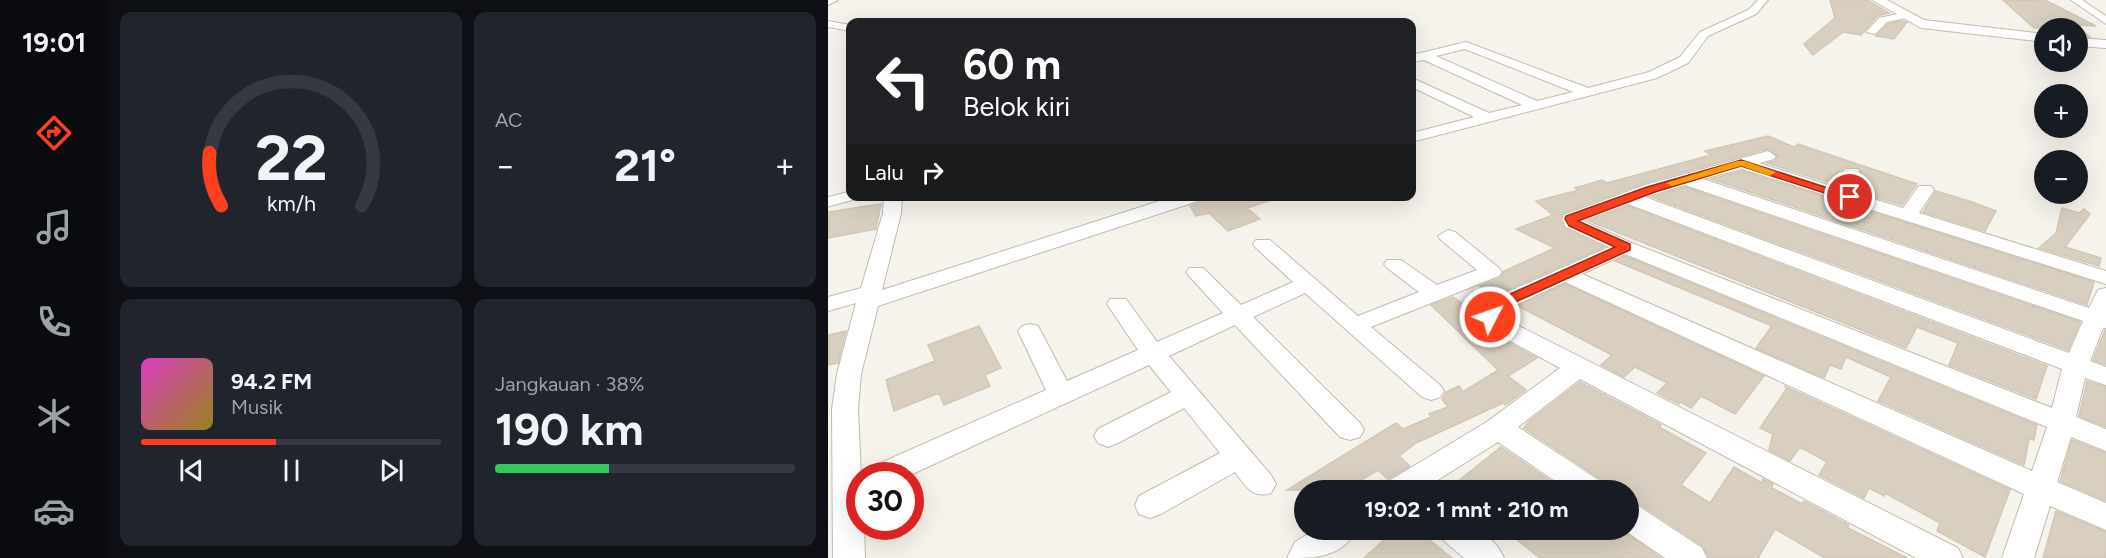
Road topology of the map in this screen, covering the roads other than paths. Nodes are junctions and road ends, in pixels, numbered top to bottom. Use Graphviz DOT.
graph roads {
  1 [pos="833,0"];
  2 [pos="1763,0"];
  3 [pos="1878,0"];
  4 [pos="2076,0"];
  5 [pos="828,2"];
  6 [pos="1902,16"];
  7 [pos="2106,21"];
  8 [pos="828,24"];
  9 [pos="846,27"];
  10 [pos="1871,32"];
  11 [pos="2034,37"];
  12 [pos="2088,43"];
  13 [pos="2106,44"];
  14 [pos="1426,56"];
  15 [pos="1416,58"];
  16 [pos="1416,84"];
  17 [pos="1586,92"];
  18 [pos="1536,106"];
  19 [pos="1487,118"];
  20 [pos="1416,137"];
  21 [pos="1768,156"];
  22 [pos="1741,163"];
  23 [pos="1852,173"];
  24 [pos="1685,179"];
  25 [pos="1925,190"];
  26 [pos="1831,191"];
  27 [pos="846,197"];
  28 [pos="1627,197"];
  29 [pos="893,201"];
  30 [pos="1179,201"];
  31 [pos="828,202"];
  32 [pos="1908,215"];
  33 [pos="1448,236"];
  34 [pos="1263,244"];
  35 [pos="1625,247"];
  36 [pos="1394,264"];
  37 [pos="1196,272"];
  38 [pos="1566,274"];
  39 [pos="2106,278"];
  40 [pos="1307,284"];
  41 [pos="1435,293"];
  42 [pos="869,297"];
  43 [pos="828,304"];
  44 [pos="1118,304"];
  45 [pos="2103,311"];
  46 [pos="1238,315"];
  47 [pos="1357,324"];
  48 [pos="1030,331"];
  49 [pos="1152,353"];
  50 [pos="2076,364"];
  51 [pos="1580,366"];
  52 [pos="2106,376"];
  53 [pos="1431,391"];
  54 [pos="1060,394"];
  55 [pos="1188,395"];
  56 [pos="2062,422"];
  57 [pos="1498,428"];
  58 [pos="1350,430"];
  59 [pos="1108,436"];
  60 [pos="2106,440"];
  61 [pos="1239,456"];
  62 [pos="850,462"];
  63 [pos="910,462"];
  64 [pos="1417,480"];
  65 [pos="1575,480"];
  66 [pos="1261,484"];
  67 [pos="2040,486"];
  68 [pos="1150,505"];
  69 [pos="2106,517"];
  70 [pos="1639,523"];
  71 [pos="850,540"];
  72 [pos="1325,540"];
  73 [pos="1466,540"];
  74 [pos="849,558"];
  75 [pos="1303,558"];
  76 [pos="1488,558"];
  77 [pos="1691,558"];
  78 [pos="1947,558"];
  79 [pos="2018,558"];
  1 -- 5 [label="street"];
  2 -- 17 [label="street"];
  3 -- 6 [label="street"];
  4 -- 7 [label="street"];
  6 -- 10 [label="street"];
  6 -- 11 [label="street"];
  8 -- 9 [label="street"];
  12 -- 13 [label="street"];
  14 -- 15 [label="street"];
  14 -- 17 [label="street"];
  14 -- 18 [label="street"];
  16 -- 19 [label="street"];
  17 -- 18 [label="street"];
  18 -- 19 [label="street"];
  19 -- 20 [label="street"];
  21 -- 22 [label="street"];
  22 -- 24 [label="street"];
  22 -- 26 [label="street"];
  23 -- 26 [label="street"];
  24 -- 28 [label="street"];
  24 -- 45 [label="street"];
  25 -- 32 [label="street"];
  26 -- 32 [label="street"];
  27 -- 31 [label="lane"];
  28 -- 35 [label="street"];
  28 -- 50 [label="street"];
  29 -- 42 [label="street"];
  30 -- 42 [label="street"];
  32 -- 39 [label="street"];
  33 -- 41 [label="street"];
  34 -- 40 [label="street"];
  35 -- 38 [label="street"];
  35 -- 56 [label="street"];
  36 -- 41 [label="street"];
  37 -- 46 [label="street"];
  38 -- 51 [label="street"];
  38 -- 67 [label="street"];
  40 -- 46 [label="street"];
  40 -- 47 [label="street"];
  41 -- 47 [label="street"];
  42 -- 43 [label="street"];
  42 -- 62 [label="street"];
  44 -- 49 [label="street"];
  45 -- 50 [label="street"];
  46 -- 49 [label="street"];
  46 -- 58 [label="street"];
  47 -- 53 [label="street"];
  48 -- 54 [label="street"];
  49 -- 54 [label="street"];
  49 -- 55 [label="street"];
  50 -- 52 [label="street"];
  50 -- 56 [label="street"];
  51 -- 57 [label="street"];
  51 -- 78 [label="street"];
  54 -- 63 [label="street"];
  55 -- 59 [label="street"];
  55 -- 61 [label="street"];
  56 -- 60 [label="street"];
  56 -- 67 [label="street"];
  57 -- 64 [label="street"];
  57 -- 65 [label="street"];
  61 -- 66 [label="street"];
  61 -- 68 [label="street"];
  67 -- 69 [label="street"];
  67 -- 79 [label="street"];
  70 -- 77 [label="street"];
  71 -- 74 [label="street"];
  72 -- 75 [label="street"];
  73 -- 76 [label="street"];
}
